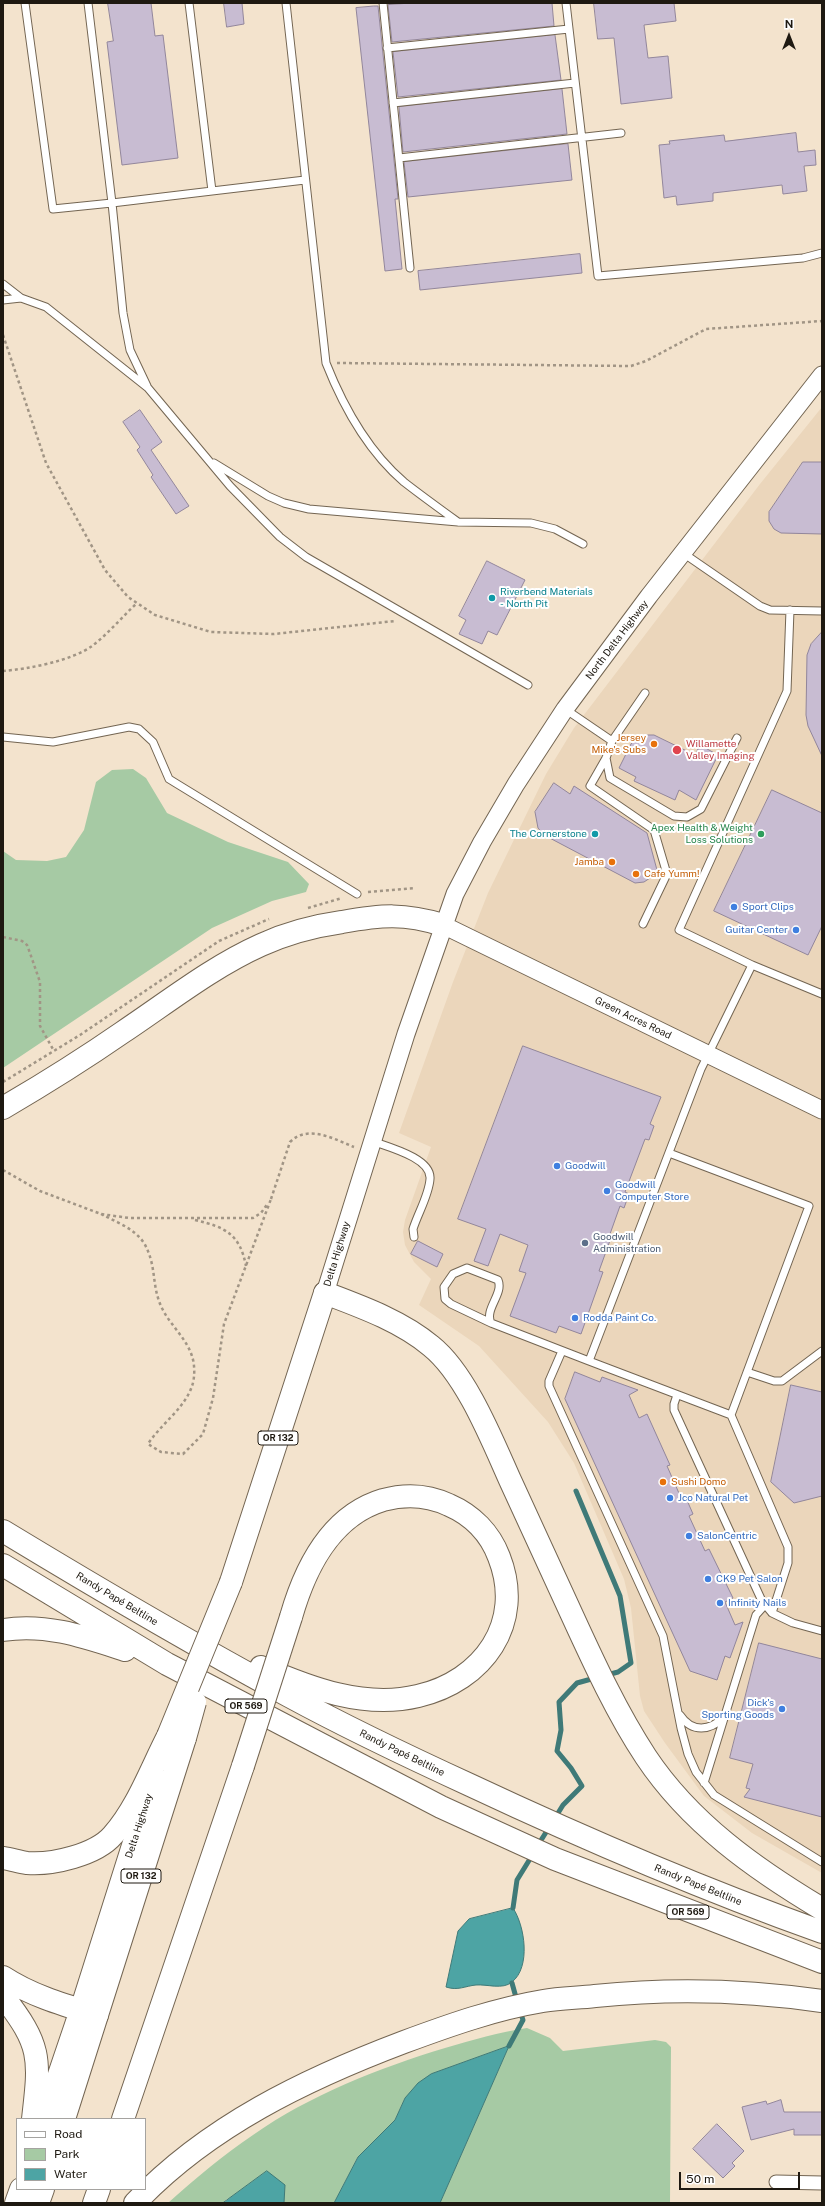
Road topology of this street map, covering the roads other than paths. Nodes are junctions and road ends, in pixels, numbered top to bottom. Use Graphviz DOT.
graph roads {
  1 [pos="25,3"];
  2 [pos="88,3"];
  3 [pos="189,3"];
  4 [pos="286,3"];
  5 [pos="383,3"];
  6 [pos="566,3"];
  7 [pos="569,30"];
  8 [pos="387,48"];
  9 [pos="575,83"];
  10 [pos="393,103"];
  11 [pos="621,132"];
  12 [pos="582,137"];
  13 [pos="399,158"];
  14 [pos="305,180"];
  15 [pos="212,191"];
  16 [pos="112,203"];
  17 [pos="822,253"];
  18 [pos="410,268"];
  19 [pos="3,284"];
  20 [pos="21,298"];
  21 [pos="3,300"];
  22 [pos="822,375"];
  23 [pos="148,388"];
  24 [pos="208,460"];
  25 [pos="458,522"];
  26 [pos="583,544"];
  27 [pos="683,552"];
  28 [pos="790,610"];
  29 [pos="822,611"];
  30 [pos="528,685"];
  31 [pos="645,693"];
  32 [pos="565,709"];
  33 [pos="3,736"];
  34 [pos="737,738"];
  35 [pos="612,741"];
  36 [pos="606,758"];
  37 [pos="357,894"];
  38 [pos="643,924"];
  39 [pos="443,925"];
  40 [pos="752,965"];
  41 [pos="822,994"];
  42 [pos="708,1054"];
  43 [pos="3,1108"];
  44 [pos="822,1110"];
  45 [pos="370,1147"];
  46 [pos="669,1153"];
  47 [pos="414,1237"];
  48 [pos="325,1293"];
  49 [pos="491,1323"];
  50 [pos="562,1350"];
  51 [pos="822,1351"];
  52 [pos="589,1361"];
  53 [pos="747,1372"];
  54 [pos="677,1395"];
  55 [pos="731,1415"];
  56 [pos="3,1530"];
  57 [pos="3,1565"];
  58 [pos="764,1605"];
  59 [pos="772,1613"];
  60 [pos="157,1623"];
  61 [pos="3,1630"];
  62 [pos="822,1632"];
  63 [pos="167,1664"];
  64 [pos="273,1671"];
  65 [pos="273,1671"];
  66 [pos="273,1671"];
  67 [pos="273,1671"];
  68 [pos="678,1714"];
  69 [pos="725,1716"];
  70 [pos="176,1737"];
  71 [pos="704,1783"];
  72 [pos="3,1858"];
  73 [pos="822,1862"];
  74 [pos="822,1909"];
  75 [pos="822,1932"];
  76 [pos="822,1962"];
  77 [pos="3,1977"];
  78 [pos="3,1996"];
  79 [pos="822,2001"];
  80 [pos="89,2012"];
  81 [pos="33,2118"];
  82 [pos="44,2118"];
  83 [pos="64,2118"];
  84 [pos="122,2118"];
  85 [pos="776,2182"];
  86 [pos="822,2183"];
  87 [pos="21,2190"];
  88 [pos="42,2190"];
  89 [pos="99,2190"];
  90 [pos="16,2203"];
  91 [pos="38,2203"];
  92 [pos="94,2203"];
  93 [pos="135,2203"];
  1 -- 16 [label="lane"];
  2 -- 16 [label="lane"];
  3 -- 15 [label="lane"];
  4 -- 14 [label="lane"];
  5 -- 8 [label="lane"];
  6 -- 7 [label="lane"];
  7 -- 8 [label="lane"];
  7 -- 9 [label="lane"];
  8 -- 10 [label="lane"];
  9 -- 10 [label="lane"];
  9 -- 12 [label="lane"];
  10 -- 13 [label="lane"];
  11 -- 12 [label="lane"];
  12 -- 13 [label="lane"];
  12 -- 17 [label="lane"];
  13 -- 18 [label="lane"];
  14 -- 15 [label="lane"];
  14 -- 25 [label="lane"];
  15 -- 16 [label="lane"];
  16 -- 23 [label="lane"];
  19 -- 20 [label="lane"];
  20 -- 21 [label="lane"];
  20 -- 23 [label="lane"];
  22 -- 27 [label="street, North Delta Highway"];
  23 -- 24 [label="lane"];
  24 -- 25 [label="lane"];
  24 -- 30 [label="lane"];
  25 -- 26 [label="lane"];
  27 -- 28 [label="lane"];
  27 -- 32 [label="street, North Delta Highway"];
  28 -- 29 [label="lane"];
  28 -- 40 [label="lane"];
  31 -- 35 [label="lane"];
  32 -- 35 [label="lane"];
  32 -- 39 [label="street, North Delta Highway"];
  33 -- 37 [label="lane"];
  34 -- 36 [label="lane"];
  35 -- 36 [label="lane"];
  36 -- 38 [label="lane"];
  39 -- 42 [label="street, Green Acres Road"];
  39 -- 43 [label="highway"];
  39 -- 45 [label="street, Delta Highway / OR 132"];
  40 -- 41 [label="lane"];
  40 -- 42 [label="lane"];
  42 -- 44 [label="street, Green Acres Road"];
  42 -- 46 [label="lane"];
  45 -- 47 [label="lane"];
  45 -- 48 [label="street, Delta Highway / OR 132"];
  46 -- 52 [label="lane"];
  46 -- 53 [label="lane"];
  48 -- 70 [label="highway, Delta Highway / OR 132, bridge"];
  48 -- 74 [label="highway"];
  49 -- 49 [label="lane"];
  49 -- 50 [label="lane"];
  50 -- 52 [label="lane"];
  50 -- 68 [label="lane"];
  51 -- 53 [label="lane"];
  52 -- 54 [label="lane"];
  53 -- 55 [label="lane"];
  54 -- 55 [label="lane"];
  54 -- 58 [label="lane"];
  55 -- 59 [label="lane"];
  56 -- 60 [label="highway, Randy Papé Beltline / OR 569"];
  57 -- 63 [label="highway, OR 569"];
  58 -- 59 [label="lane"];
  58 -- 69 [label="lane"];
  59 -- 62 [label="lane"];
  60 -- 64 [label="highway, bridge"];
  60 -- 75 [label="highway, Randy Papé Beltline / OR 569"];
  61 -- 63 [label="highway"];
  63 -- 76 [label="highway, OR 569"];
  65 -- 66 [label="highway, bridge"];
  67 -- 84 [label="highway, bridge"];
  68 -- 69 [label="lane"];
  68 -- 71 [label="lane"];
  69 -- 71 [label="lane"];
  70 -- 72 [label="highway"];
  70 -- 80 [label="highway, Delta Highway / OR 132"];
  71 -- 73 [label="lane"];
  77 -- 80 [label="highway"];
  78 -- 81 [label="highway"];
  79 -- 93 [label="highway"];
  80 -- 82 [label="highway, Delta Highway / OR 132"];
  80 -- 83 [label="highway, Delta Highway / OR 132"];
  85 -- 86 [label="street"];
  87 -- 90 [label="highway"];
  88 -- 91 [label="highway"];
  89 -- 92 [label="highway"];
}
